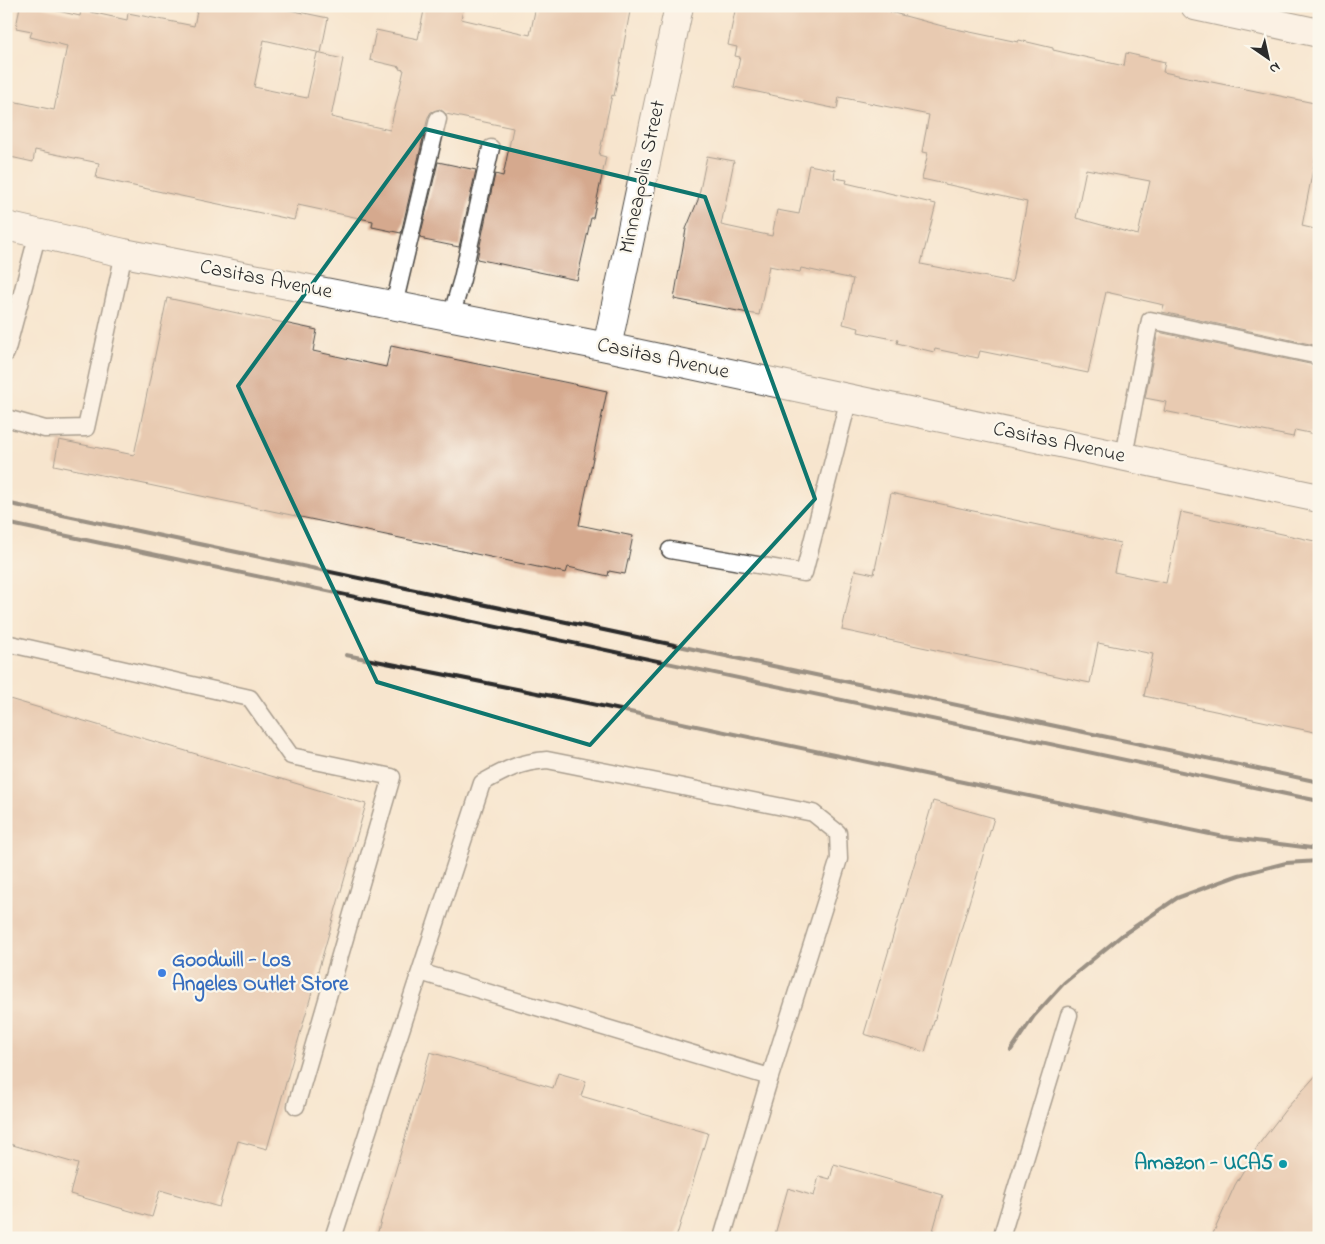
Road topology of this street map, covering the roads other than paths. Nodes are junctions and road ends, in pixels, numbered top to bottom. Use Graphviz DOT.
graph roads {
  1 [pos="678,6"];
  2 [pos="1195,6"];
  3 [pos="1319,33"];
  4 [pos="438,119"];
  5 [pos="491,148"];
  6 [pos="6,226"];
  7 [pos="38,233"];
  8 [pos="124,252"];
  9 [pos="394,305"];
  10 [pos="451,316"];
  11 [pos="607,347"];
  12 [pos="6,353"];
  13 [pos="1319,356"];
  14 [pos="848,398"];
  15 [pos="6,418"];
  16 [pos="1124,456"];
  17 [pos="1319,498"];
  18 [pos="670,550"];
  19 [pos="6,643"];
  20 [pos="420,972"];
  21 [pos="1068,1015"];
  22 [pos="770,1077"];
  23 [pos="296,1106"];
  24 [pos="334,1238"];
  25 [pos="722,1238"];
  26 [pos="1001,1238"];
  1 -- 11 [label="street, Minneapolis Street"];
  2 -- 3 [label="street"];
  4 -- 9 [label="lane"];
  5 -- 10 [label="lane"];
  6 -- 7 [label="street, Casitas Avenue"];
  7 -- 8 [label="street, Casitas Avenue"];
  7 -- 12 [label="lane"];
  8 -- 9 [label="street, Casitas Avenue"];
  8 -- 15 [label="lane"];
  9 -- 10 [label="street, Casitas Avenue"];
  10 -- 11 [label="street, Casitas Avenue"];
  11 -- 14 [label="street, Casitas Avenue"];
  13 -- 16 [label="lane"];
  14 -- 16 [label="street, Casitas Avenue"];
  14 -- 18 [label="lane"];
  16 -- 17 [label="street, Casitas Avenue"];
  19 -- 23 [label="lane"];
  20 -- 22 [label="lane"];
  20 -- 22 [label="lane"];
  20 -- 24 [label="lane"];
  21 -- 26 [label="lane"];
  22 -- 25 [label="lane"];
}
